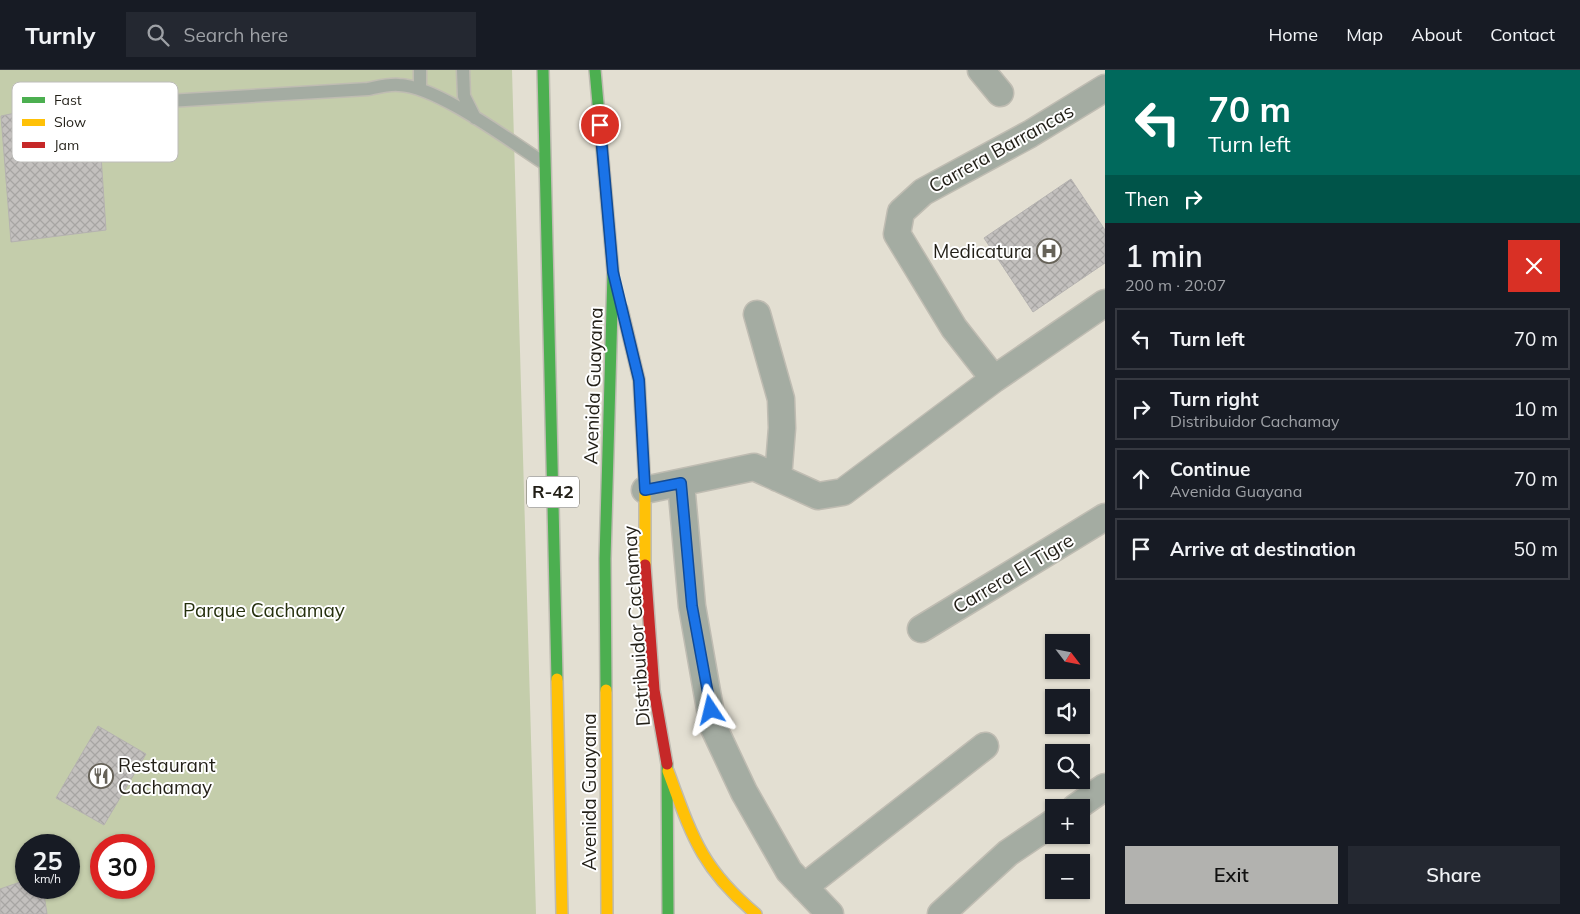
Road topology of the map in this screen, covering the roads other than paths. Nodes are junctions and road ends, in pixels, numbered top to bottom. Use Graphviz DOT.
graph roads {
  1 [pos="420,70"];
  2 [pos="463,70"];
  3 [pos="543,70"];
  4 [pos="595,70"];
  5 [pos="981,70"];
  6 [pos="420,88"];
  7 [pos="1105,88"];
  8 [pos="1000,93"];
  9 [pos="178,100"];
  10 [pos="475,118"];
  11 [pos="546,164"];
  12 [pos="613,272"];
  13 [pos="1105,303"];
  14 [pos="757,314"];
  15 [pos="994,379"];
  16 [pos="778,478"];
  17 [pos="681,483"];
  18 [pos="645,490"];
  19 [pos="1105,517"];
  20 [pos="921,629"];
  21 [pos="985,746"];
  22 [pos="668,769"];
  23 [pos="1105,788"];
  24 [pos="1088,799"];
  25 [pos="1045,828"];
  26 [pos="804,887"];
  27 [pos="562,914"];
  28 [pos="607,914"];
  29 [pos="668,914"];
  30 [pos="756,914"];
  31 [pos="830,914"];
  32 [pos="941,914"];
  1 -- 6 [label="lane"];
  2 -- 10 [label="lane"];
  3 -- 11 [label="main road, Avenida Guayana / R-42"];
  4 -- 12 [label="main road, Avenida Guayana / R-42"];
  5 -- 8 [label="street"];
  6 -- 9 [label="lane"];
  6 -- 10 [label="lane"];
  7 -- 15 [label="street, Carrera Barrancas"];
  10 -- 11 [label="lane"];
  11 -- 27 [label="main road, Avenida Guayana / R-42"];
  12 -- 18 [label="main road, Distribuidor Cachamay / R-42"];
  12 -- 28 [label="main road, Avenida Guayana / R-42"];
  13 -- 15 [label="street"];
  14 -- 16 [label="street"];
  15 -- 16 [label="street"];
  16 -- 17 [label="street"];
  17 -- 18 [label="street"];
  17 -- 26 [label="street"];
  18 -- 22 [label="main road, Distribuidor Cachamay / R-42"];
  19 -- 20 [label="street, Carrera El Tigre"];
  21 -- 26 [label="street"];
  22 -- 29 [label="main road, Distribuidor Cachamay / R-42"];
  22 -- 30 [label="main road, Distribuidor Cachamay"];
  23 -- 24 [label="street"];
  25 -- 32 [label="street"];
  26 -- 31 [label="street"];
}
